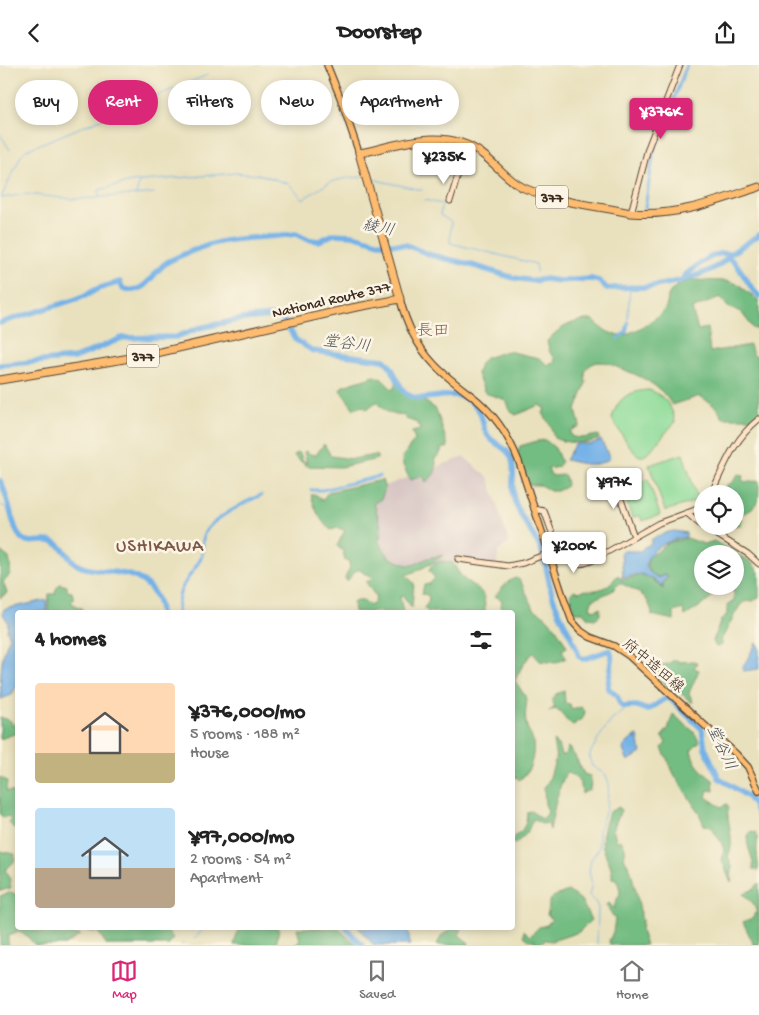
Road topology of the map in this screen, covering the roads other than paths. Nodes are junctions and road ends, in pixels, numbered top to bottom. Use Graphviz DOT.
graph roads {
  1 [pos="327,65"];
  2 [pos="680,65"];
  3 [pos="359,153"];
  4 [pos="458,175"];
  5 [pos="759,187"];
  6 [pos="450,201"];
  7 [pos="631,213"];
  8 [pos="400,299"];
  9 [pos="0,379"];
  10 [pos="759,419"];
  11 [pos="613,476"];
  12 [pos="715,485"];
  13 [pos="534,509"];
  14 [pos="694,509"];
  15 [pos="687,513"];
  16 [pos="694,519"];
  17 [pos="717,535"];
  18 [pos="634,537"];
  19 [pos="545,554"];
  20 [pos="458,559"];
  21 [pos="759,564"];
  22 [pos="759,791"];
  1 -- 3 [label="main road"];
  2 -- 7 [label="street"];
  3 -- 7 [label="highway, 377"];
  3 -- 8 [label="highway, National Route 377"];
  4 -- 6 [label="street"];
  5 -- 7 [label="highway, 377"];
  8 -- 9 [label="highway, National Route 377 / 377"];
  8 -- 13 [label="main road, 府中造田線"];
  10 -- 12 [label="street"];
  11 -- 18 [label="street"];
  13 -- 18 [label="street"];
  13 -- 19 [label="main road, 府中造田線"];
  14 -- 15 [label="street"];
  15 -- 16 [label="street"];
  15 -- 18 [label="street"];
  17 -- 21 [label="street"];
  19 -- 20 [label="street"];
  19 -- 22 [label="main road, 府中造田線"];
}
